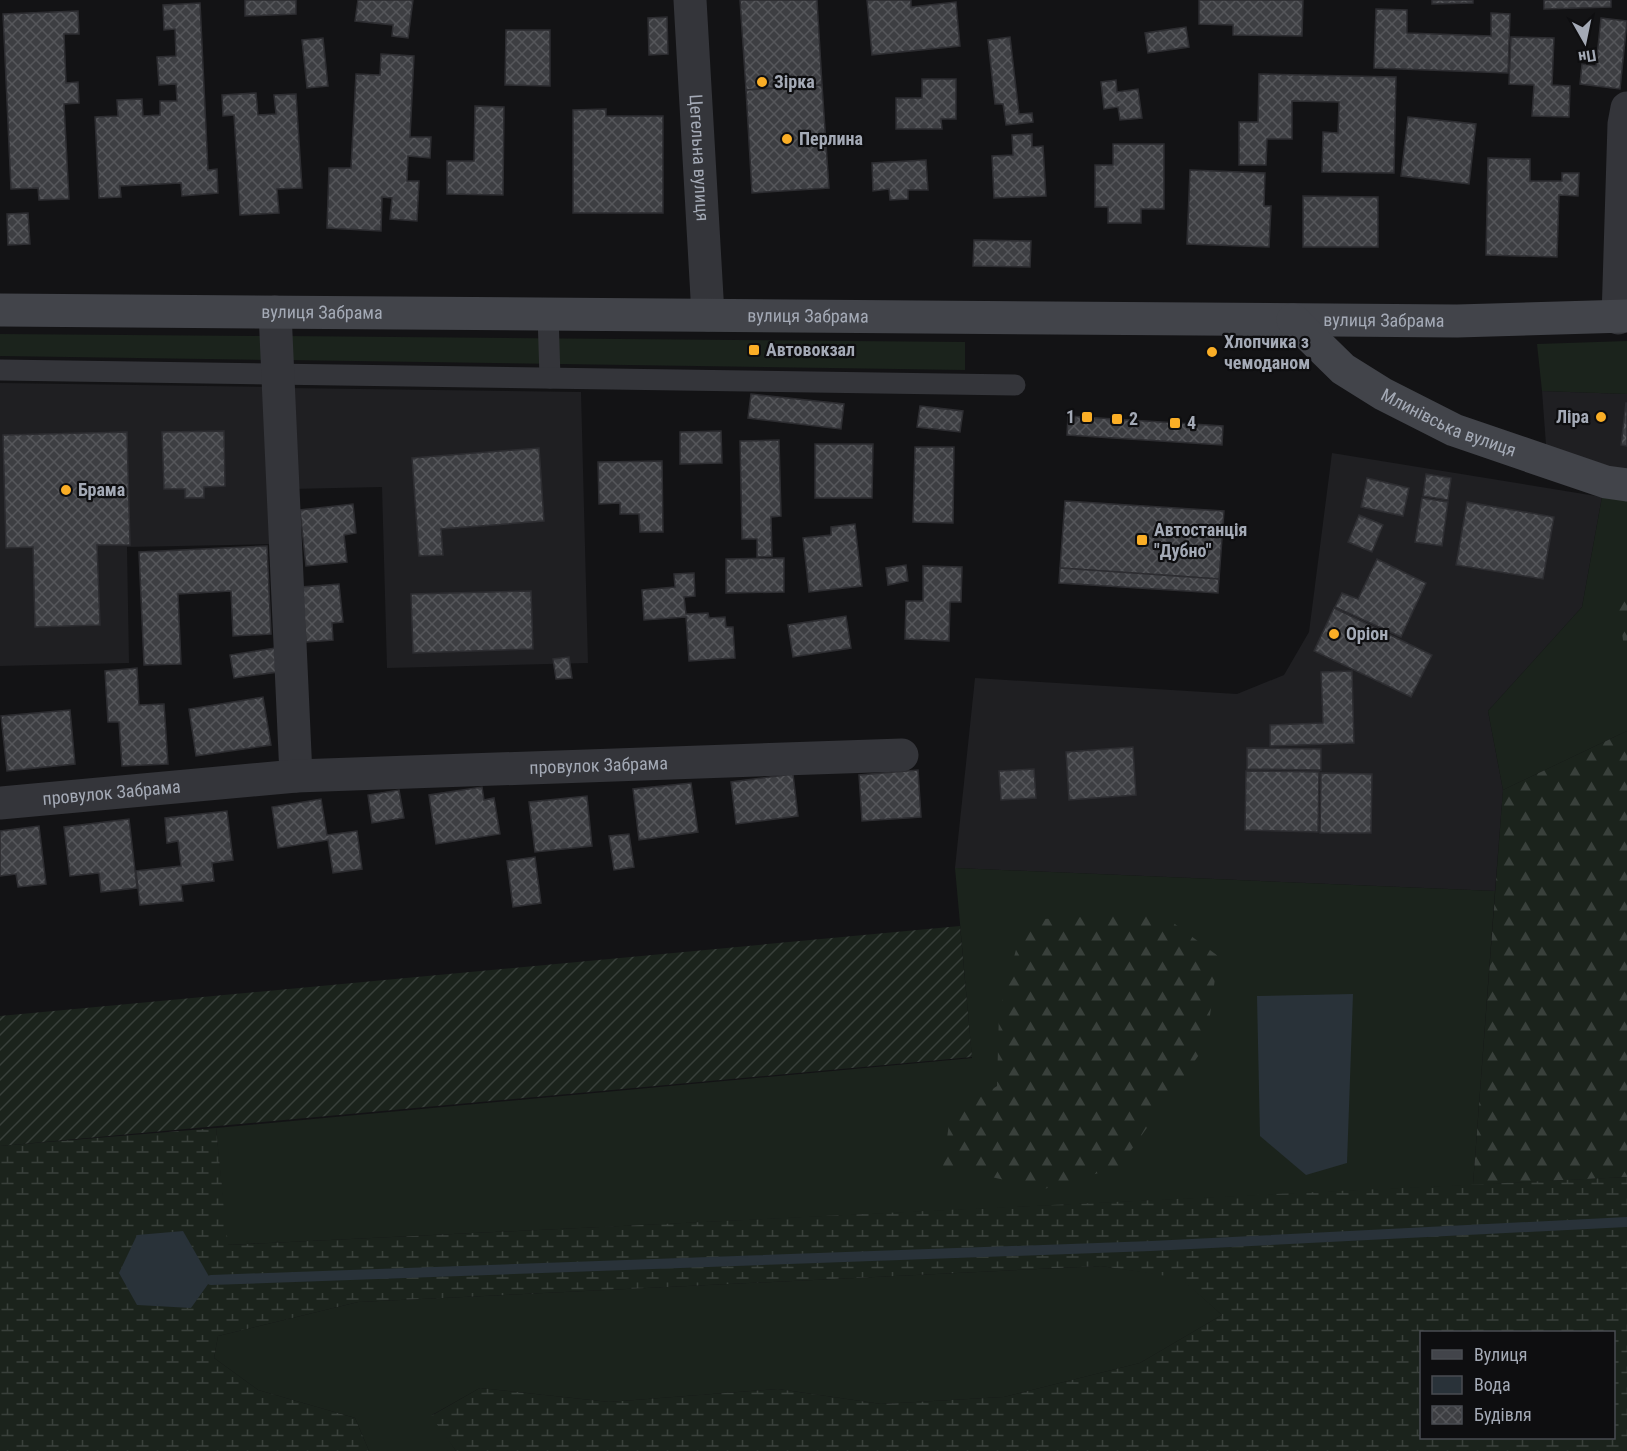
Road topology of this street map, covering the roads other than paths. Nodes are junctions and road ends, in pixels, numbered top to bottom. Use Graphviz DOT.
graph roads {
  1 [pos="690,0"];
  2 [pos="1627,108"];
  3 [pos="0,310"];
  4 [pos="275,312"];
  5 [pos="548,314"];
  6 [pos="708,315"];
  7 [pos="1622,317"];
  8 [pos="1293,320"];
  9 [pos="0,369"];
  10 [pos="277,374"];
  11 [pos="550,378"];
  12 [pos="1015,385"];
  13 [pos="1627,485"];
  14 [pos="902,755"];
  15 [pos="296,776"];
  16 [pos="0,803"];
  1 -- 6 [label="street, Цегельна вулиця"];
  2 -- 7 [label="street, вулиця Забрама"];
  3 -- 4 [label="main road, вулиця Забрама"];
  4 -- 5 [label="main road, вулиця Забрама"];
  4 -- 10 [label="street"];
  5 -- 6 [label="main road, вулиця Забрама"];
  5 -- 11 [label="lane"];
  6 -- 8 [label="main road, вулиця Забрама"];
  7 -- 8 [label="main road, вулиця Забрама"];
  8 -- 13 [label="main road, Млинівська вулиця"];
  9 -- 10 [label="lane"];
  10 -- 11 [label="lane"];
  10 -- 15 [label="street"];
  11 -- 12 [label="lane"];
  14 -- 15 [label="street, провулок Забрама"];
  15 -- 16 [label="street, провулок Забрама"];
}
